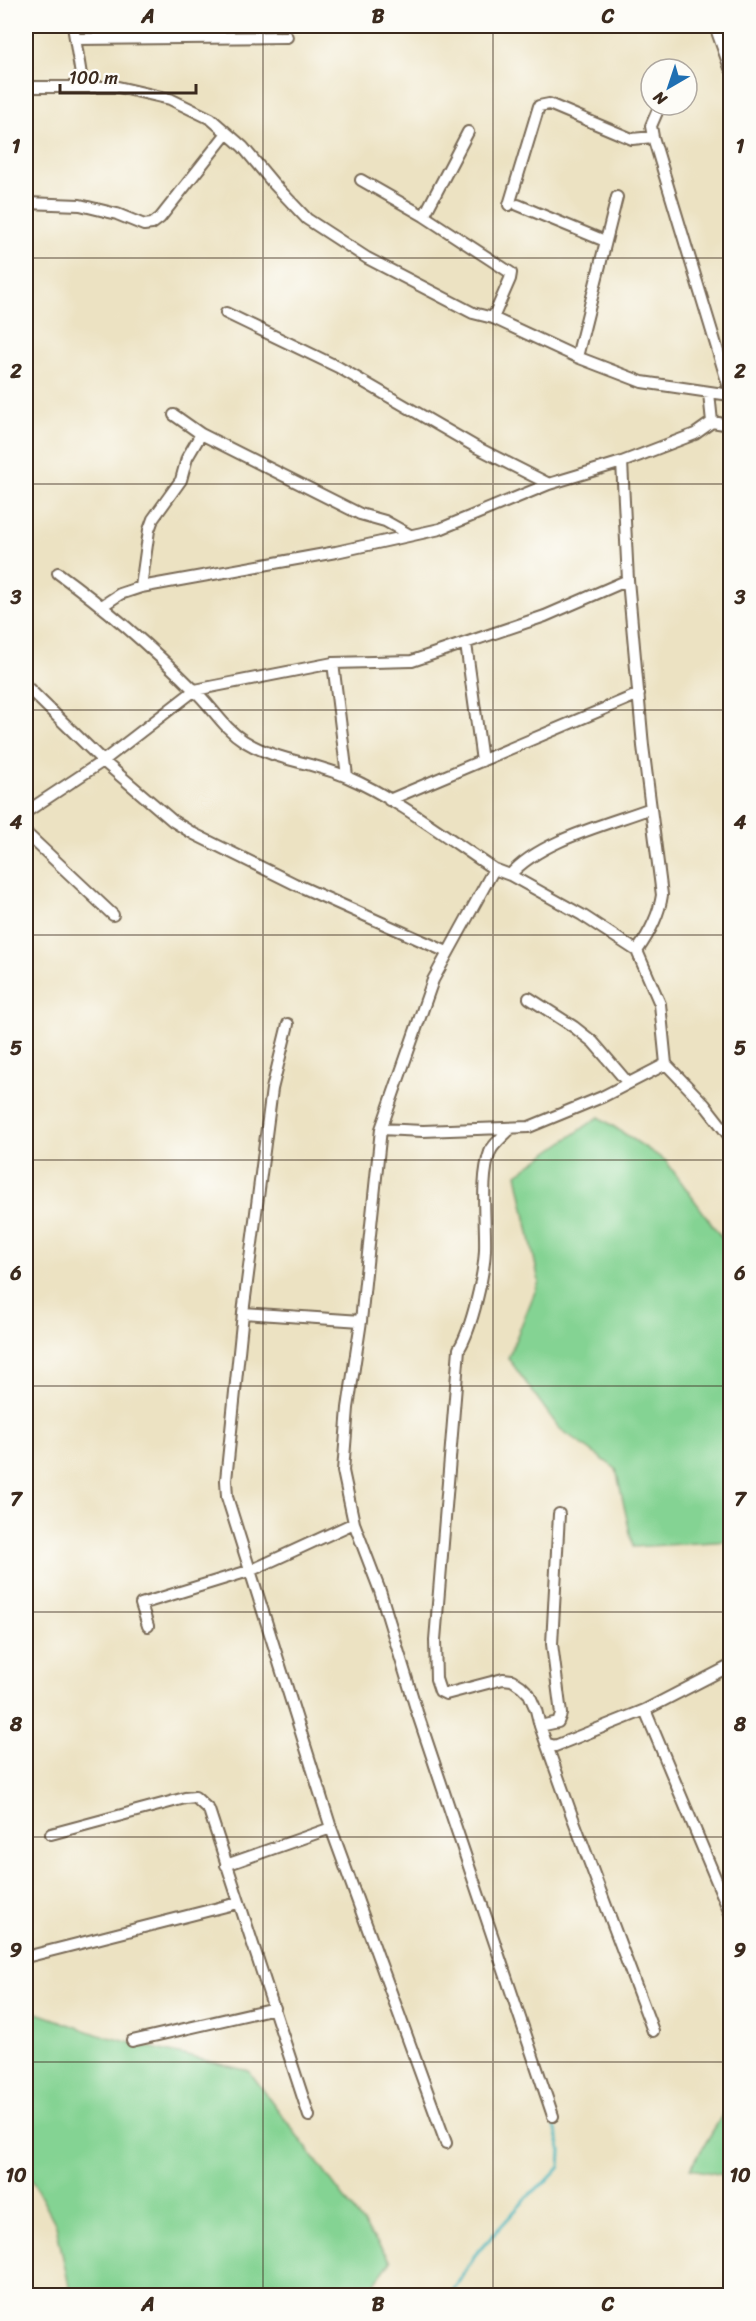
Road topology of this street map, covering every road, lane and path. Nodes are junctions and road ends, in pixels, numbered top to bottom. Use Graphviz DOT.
graph roads {
  1 [pos="74,26"];
  2 [pos="715,26"];
  3 [pos="287,37"];
  4 [pos="75,39"];
  5 [pos="730,68"];
  6 [pos="26,87"];
  7 [pos="83,87"];
  8 [pos="655,117"];
  9 [pos="468,132"];
  10 [pos="227,133"];
  11 [pos="653,137"];
  12 [pos="361,180"];
  13 [pos="617,196"];
  14 [pos="26,203"];
  15 [pos="424,216"];
  16 [pos="605,241"];
  17 [pos="226,312"];
  18 [pos="493,318"];
  19 [pos="577,357"];
  20 [pos="709,393"];
  21 [pos="730,393"];
  22 [pos="174,415"];
  23 [pos="712,422"];
  24 [pos="730,427"];
  25 [pos="201,434"];
  26 [pos="622,462"];
  27 [pos="549,484"];
  28 [pos="410,536"];
  29 [pos="58,573"];
  30 [pos="628,580"];
  31 [pos="141,587"];
  32 [pos="102,606"];
  33 [pos="466,644"];
  34 [pos="333,663"];
  35 [pos="26,686"];
  36 [pos="195,690"];
  37 [pos="639,694"];
  38 [pos="103,760"];
  39 [pos="482,761"];
  40 [pos="347,776"];
  41 [pos="389,800"];
  42 [pos="651,808"];
  43 [pos="26,812"];
  44 [pos="26,833"];
  45 [pos="494,869"];
  46 [pos="510,875"];
  47 [pos="113,915"];
  48 [pos="637,951"];
  49 [pos="447,952"];
  50 [pos="529,998"];
  51 [pos="288,1024"];
  52 [pos="666,1064"];
  53 [pos="628,1083"];
  54 [pos="511,1128"];
  55 [pos="381,1129"];
  56 [pos="730,1137"];
  57 [pos="243,1313"];
  58 [pos="361,1322"];
  59 [pos="559,1514"];
  60 [pos="354,1523"];
  61 [pos="252,1570"];
  62 [pos="148,1626"];
  63 [pos="730,1666"];
  64 [pos="645,1710"];
  65 [pos="540,1726"];
  66 [pos="548,1744"];
  67 [pos="331,1828"];
  68 [pos="51,1834"];
  69 [pos="226,1865"];
  70 [pos="238,1903"];
  71 [pos="730,1913"];
  72 [pos="26,1957"];
  73 [pos="275,2008"];
  74 [pos="653,2031"];
  75 [pos="132,2041"];
  76 [pos="309,2116"];
  77 [pos="553,2116"];
  78 [pos="446,2143"];
  1 -- 4 [label="street"];
  2 -- 5 [label="street"];
  3 -- 4 [label="street"];
  4 -- 7 [label="street"];
  6 -- 7 [label="street"];
  7 -- 10 [label="street"];
  8 -- 11 [label="street"];
  9 -- 15 [label="street"];
  10 -- 14 [label="street"];
  10 -- 18 [label="street"];
  11 -- 16 [label="street"];
  11 -- 21 [label="street"];
  12 -- 15 [label="street"];
  13 -- 16 [label="street"];
  15 -- 18 [label="street"];
  16 -- 19 [label="street"];
  17 -- 27 [label="street"];
  18 -- 19 [label="street"];
  19 -- 20 [label="street"];
  20 -- 21 [label="street"];
  20 -- 23 [label="street"];
  22 -- 25 [label="street"];
  23 -- 24 [label="street"];
  23 -- 26 [label="street"];
  25 -- 28 [label="street"];
  25 -- 31 [label="street"];
  26 -- 27 [label="street"];
  26 -- 30 [label="street"];
  27 -- 28 [label="street"];
  28 -- 31 [label="street"];
  29 -- 32 [label="street"];
  30 -- 33 [label="street"];
  30 -- 37 [label="street"];
  31 -- 32 [label="street"];
  32 -- 36 [label="street"];
  33 -- 34 [label="street"];
  33 -- 39 [label="street"];
  34 -- 36 [label="street"];
  34 -- 40 [label="street"];
  35 -- 38 [label="street"];
  36 -- 38 [label="street"];
  36 -- 40 [label="street"];
  37 -- 39 [label="street"];
  37 -- 42 [label="street"];
  38 -- 43 [label="street"];
  38 -- 49 [label="street"];
  39 -- 41 [label="street"];
  40 -- 41 [label="street"];
  41 -- 45 [label="street"];
  42 -- 46 [label="street"];
  42 -- 48 [label="street"];
  44 -- 47 [label="street"];
  45 -- 46 [label="street"];
  45 -- 49 [label="street"];
  46 -- 48 [label="street"];
  48 -- 52 [label="street"];
  49 -- 55 [label="street"];
  50 -- 53 [label="street"];
  51 -- 57 [label="street"];
  52 -- 53 [label="street"];
  52 -- 56 [label="street"];
  53 -- 54 [label="street"];
  54 -- 55 [label="street"];
  54 -- 65 [label="street"];
  55 -- 58 [label="street"];
  57 -- 58 [label="street"];
  57 -- 61 [label="street"];
  58 -- 60 [label="street"];
  59 -- 65 [label="street"];
  60 -- 61 [label="street"];
  60 -- 77 [label="street"];
  61 -- 62 [label="street"];
  61 -- 67 [label="street"];
  63 -- 64 [label="street"];
  64 -- 66 [label="street"];
  64 -- 71 [label="street"];
  65 -- 66 [label="street"];
  66 -- 74 [label="street"];
  67 -- 69 [label="street"];
  67 -- 78 [label="street"];
  68 -- 69 [label="street"];
  69 -- 70 [label="street"];
  70 -- 72 [label="street"];
  70 -- 73 [label="street"];
  73 -- 75 [label="street"];
  73 -- 76 [label="street"];
}
